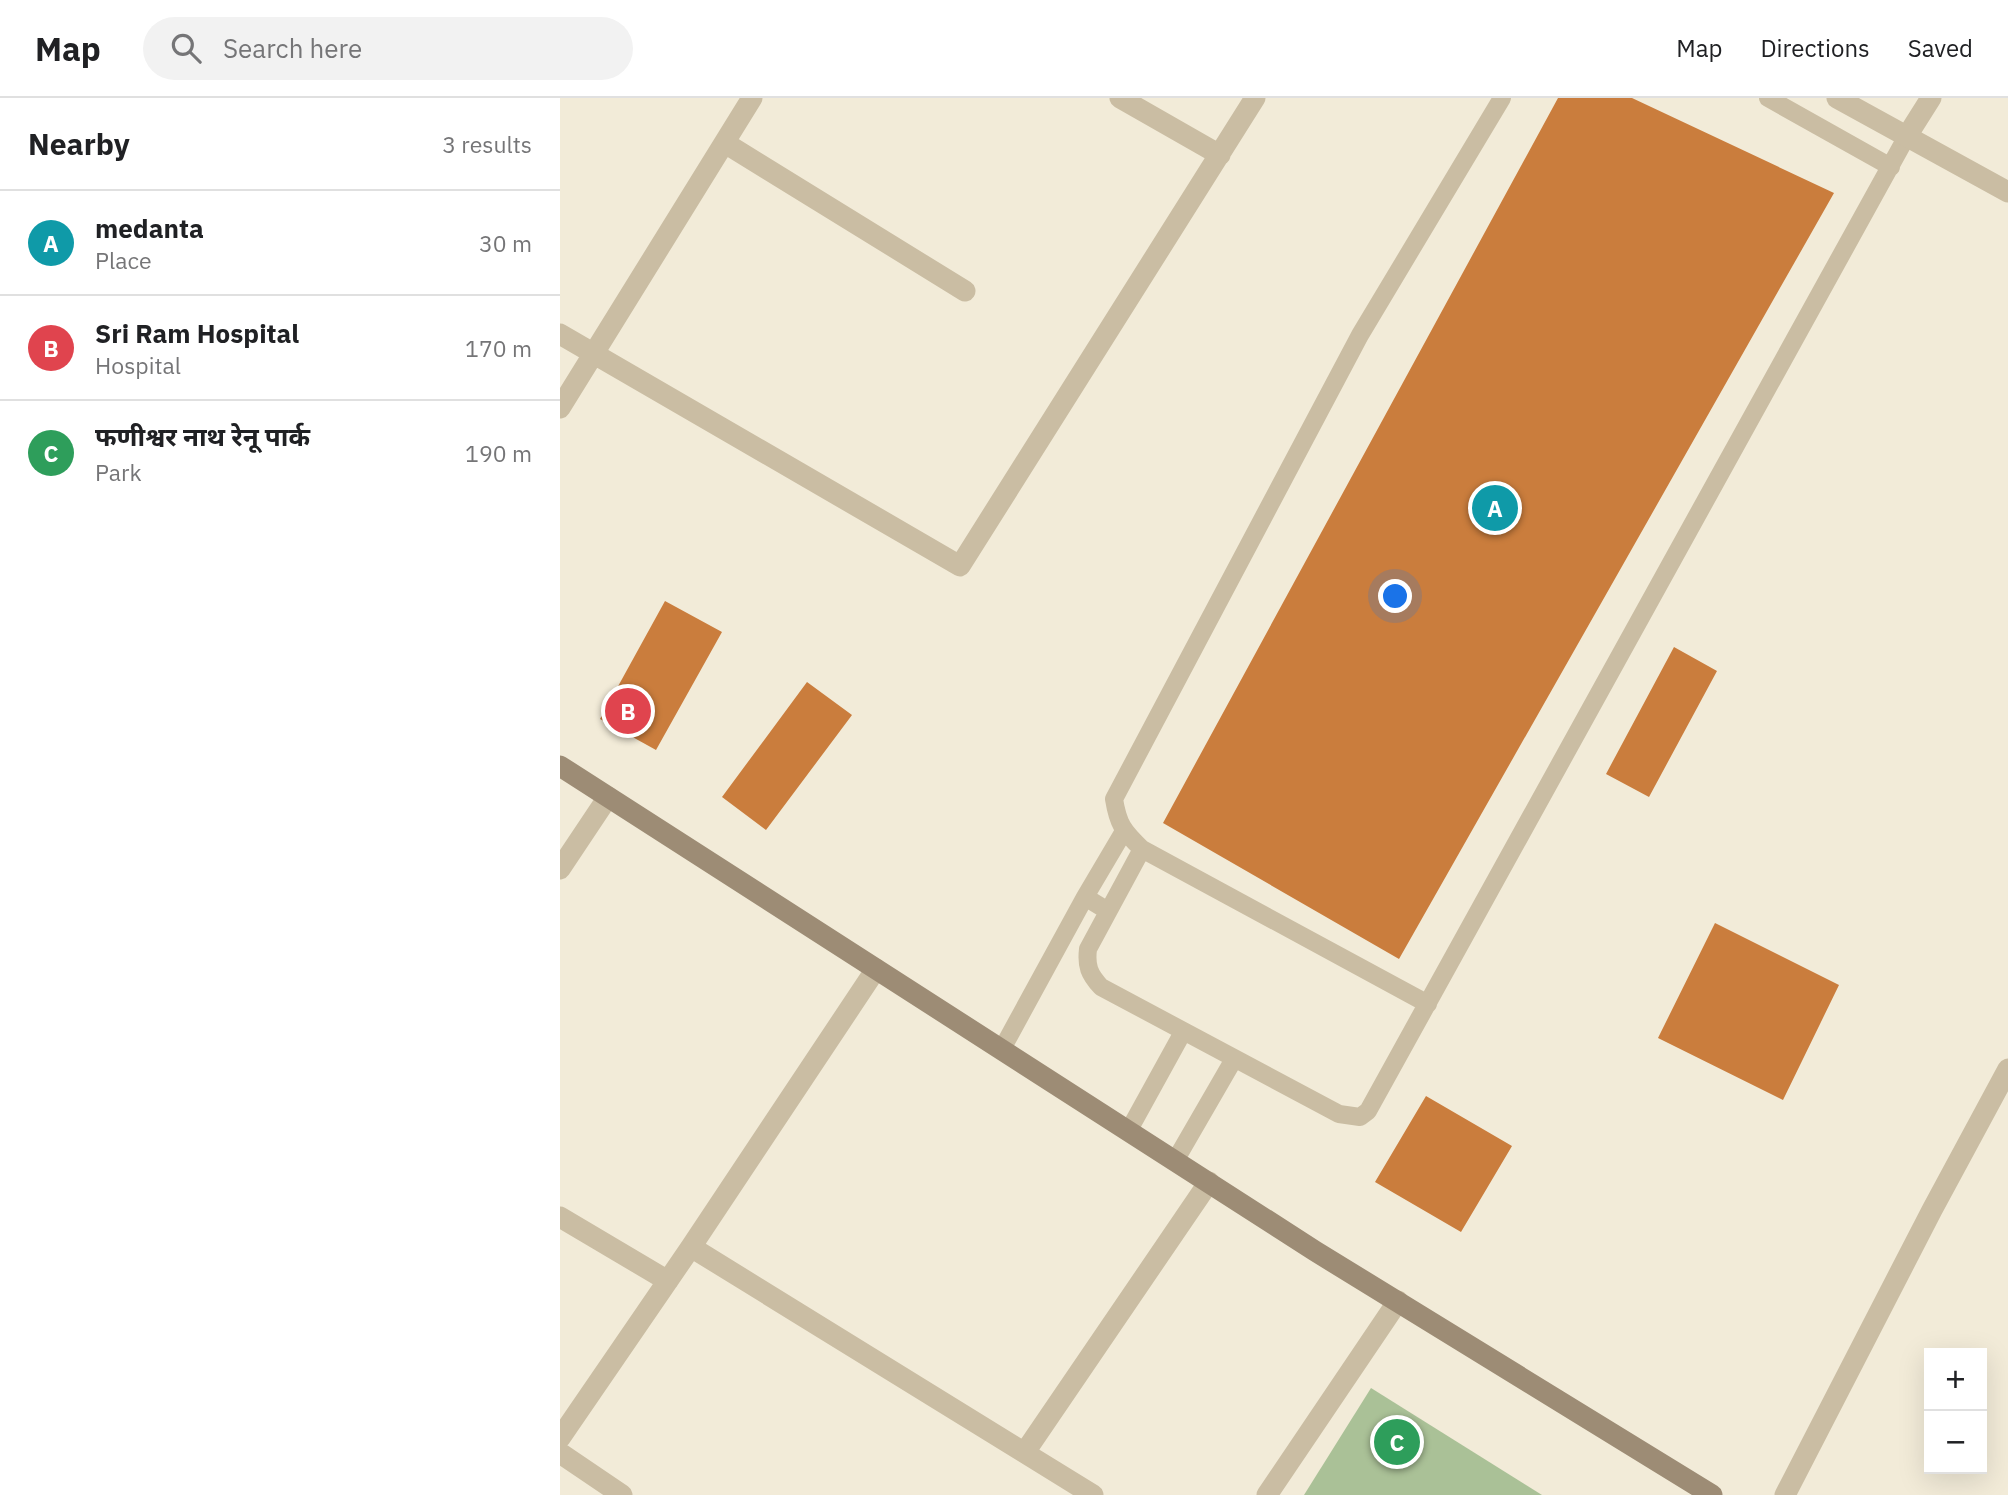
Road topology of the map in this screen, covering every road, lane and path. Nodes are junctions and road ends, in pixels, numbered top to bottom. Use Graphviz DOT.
graph roads {
  1 [pos="752,98"];
  2 [pos="1120,98"];
  3 [pos="1255,98"];
  4 [pos="1502,98"];
  5 [pos="1768,98"];
  6 [pos="1837,98"];
  7 [pos="1931,98"];
  8 [pos="1908,136"];
  9 [pos="724,143"];
  10 [pos="1220,155"];
  11 [pos="1891,167"];
  12 [pos="2008,192"];
  13 [pos="964,291"];
  14 [pos="560,334"];
  15 [pos="593,354"];
  16 [pos="560,408"];
  17 [pos="560,766"];
  18 [pos="608,797"];
  19 [pos="1124,831"];
  20 [pos="1142,849"];
  21 [pos="560,869"];
  22 [pos="1085,897"];
  23 [pos="1108,911"];
  24 [pos="877,968"];
  25 [pos="1428,1004"];
  26 [pos="1183,1032"];
  27 [pos="1002,1049"];
  28 [pos="1234,1059"];
  29 [pos="2008,1069"];
  30 [pos="1129,1130"];
  31 [pos="1175,1161"];
  32 [pos="1209,1182"];
  33 [pos="560,1217"];
  34 [pos="691,1247"];
  35 [pos="668,1281"];
  36 [pos="1398,1301"];
  37 [pos="560,1438"];
  38 [pos="560,1452"];
  39 [pos="1025,1452"];
  40 [pos="622,1495"];
  41 [pos="1093,1495"];
  42 [pos="1267,1495"];
  43 [pos="1712,1495"];
  44 [pos="1786,1495"];
  1 -- 9 [label="street"];
  2 -- 10 [label="street"];
  3 -- 10 [label="street"];
  4 -- 19 [label="lane"];
  5 -- 11 [label="lane"];
  6 -- 8 [label="street"];
  7 -- 8 [label="street"];
  8 -- 11 [label="lane"];
  8 -- 12 [label="street"];
  9 -- 13 [label="street"];
  9 -- 15 [label="street"];
  10 -- 15 [label="street"];
  11 -- 25 [label="lane"];
  14 -- 15 [label="street"];
  15 -- 16 [label="street"];
  17 -- 18 [label="street"];
  18 -- 21 [label="street"];
  18 -- 24 [label="street"];
  19 -- 20 [label="lane"];
  19 -- 22 [label="lane"];
  20 -- 23 [label="lane"];
  20 -- 25 [label="lane"];
  22 -- 23 [label="lane"];
  22 -- 27 [label="lane"];
  23 -- 26 [label="lane"];
  24 -- 27 [label="street"];
  24 -- 34 [label="street"];
  25 -- 28 [label="lane"];
  26 -- 28 [label="lane"];
  26 -- 30 [label="lane"];
  27 -- 30 [label="street"];
  28 -- 31 [label="lane"];
  29 -- 44 [label="street"];
  30 -- 31 [label="street"];
  31 -- 32 [label="street"];
  32 -- 36 [label="street"];
  32 -- 39 [label="street"];
  33 -- 35 [label="street"];
  34 -- 35 [label="street"];
  34 -- 39 [label="street"];
  35 -- 37 [label="street"];
  36 -- 42 [label="street"];
  36 -- 43 [label="street"];
  38 -- 40 [label="street"];
  39 -- 41 [label="street"];
}
